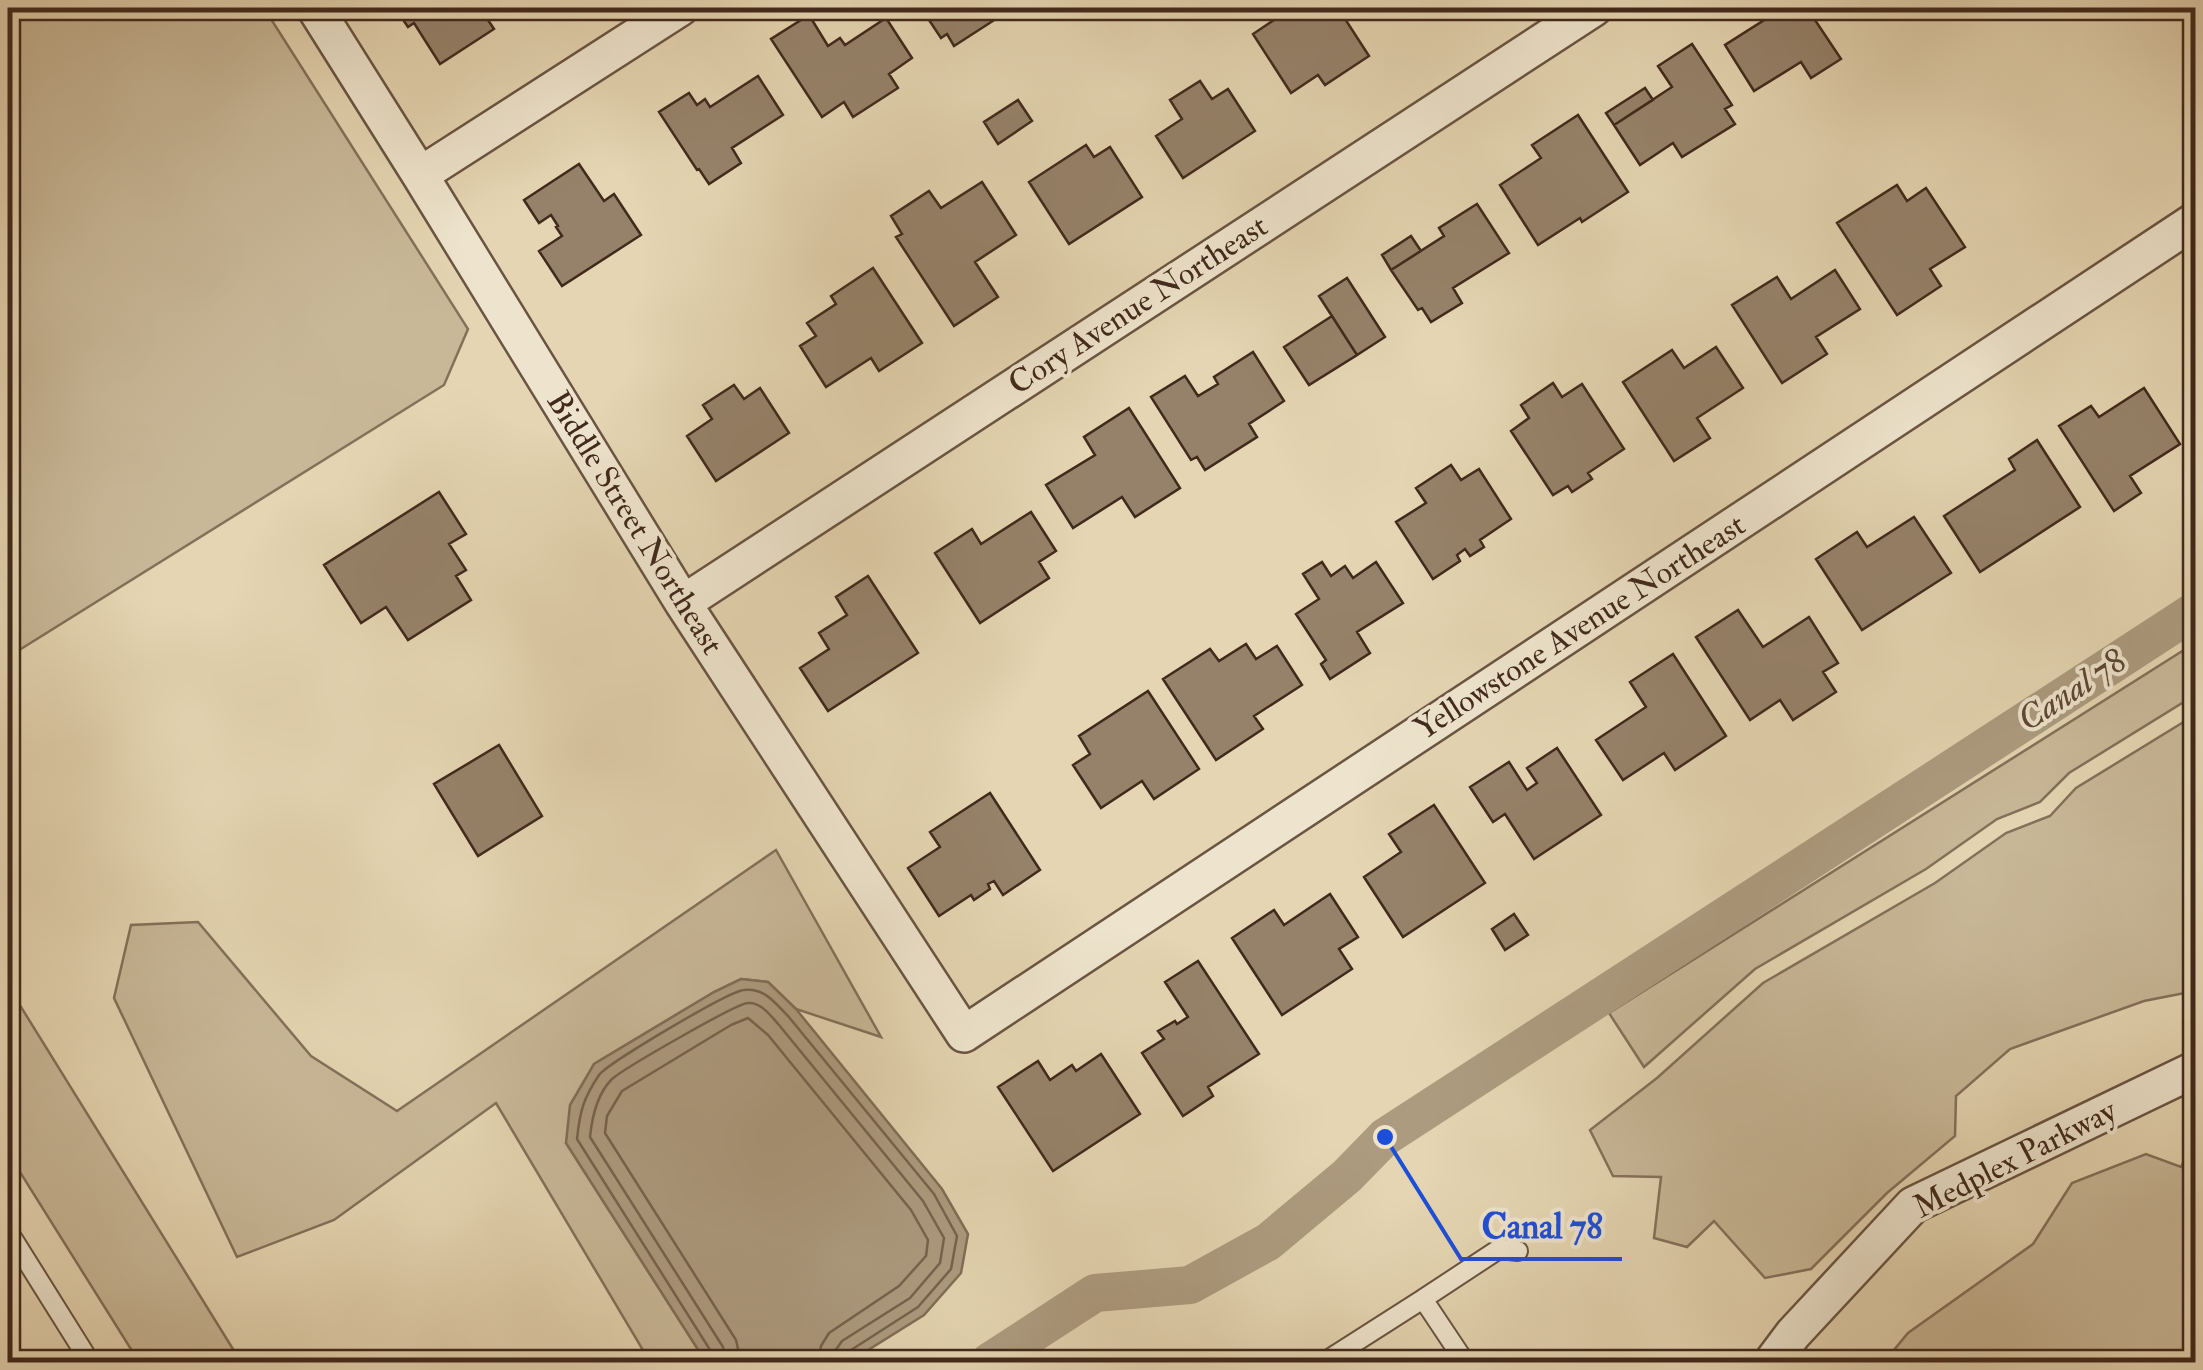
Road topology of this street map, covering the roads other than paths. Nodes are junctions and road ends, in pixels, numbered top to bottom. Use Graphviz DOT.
graph roads {
  1 [pos="314,8"];
  2 [pos="680,8"];
  3 [pos="1594,8"];
  4 [pos="420,175"];
  5 [pos="2196,220"];
  6 [pos="683,603"];
  7 [pos="964,1034"];
  8 [pos="2196,1070"];
  9 [pos="8,1231"];
  10 [pos="1518,1251"];
  11 [pos="1423,1299"];
  12 [pos="1329,1359"];
  13 [pos="90,1362"];
  14 [pos="1464,1362"];
  15 [pos="1772,1362"];
  1 -- 4 [label="street, Biddle Street Northeast"];
  2 -- 4 [label="street"];
  3 -- 6 [label="street, Cory Avenue Northeast"];
  4 -- 6 [label="street, Biddle Street Northeast"];
  5 -- 7 [label="street, Yellowstone Avenue Northeast"];
  6 -- 7 [label="street, Biddle Street Northeast"];
  8 -- 15 [label="street, Medplex Parkway"];
  9 -- 13 [label="lane"];
  10 -- 11 [label="lane"];
  11 -- 12 [label="lane"];
  11 -- 14 [label="lane"];
}
